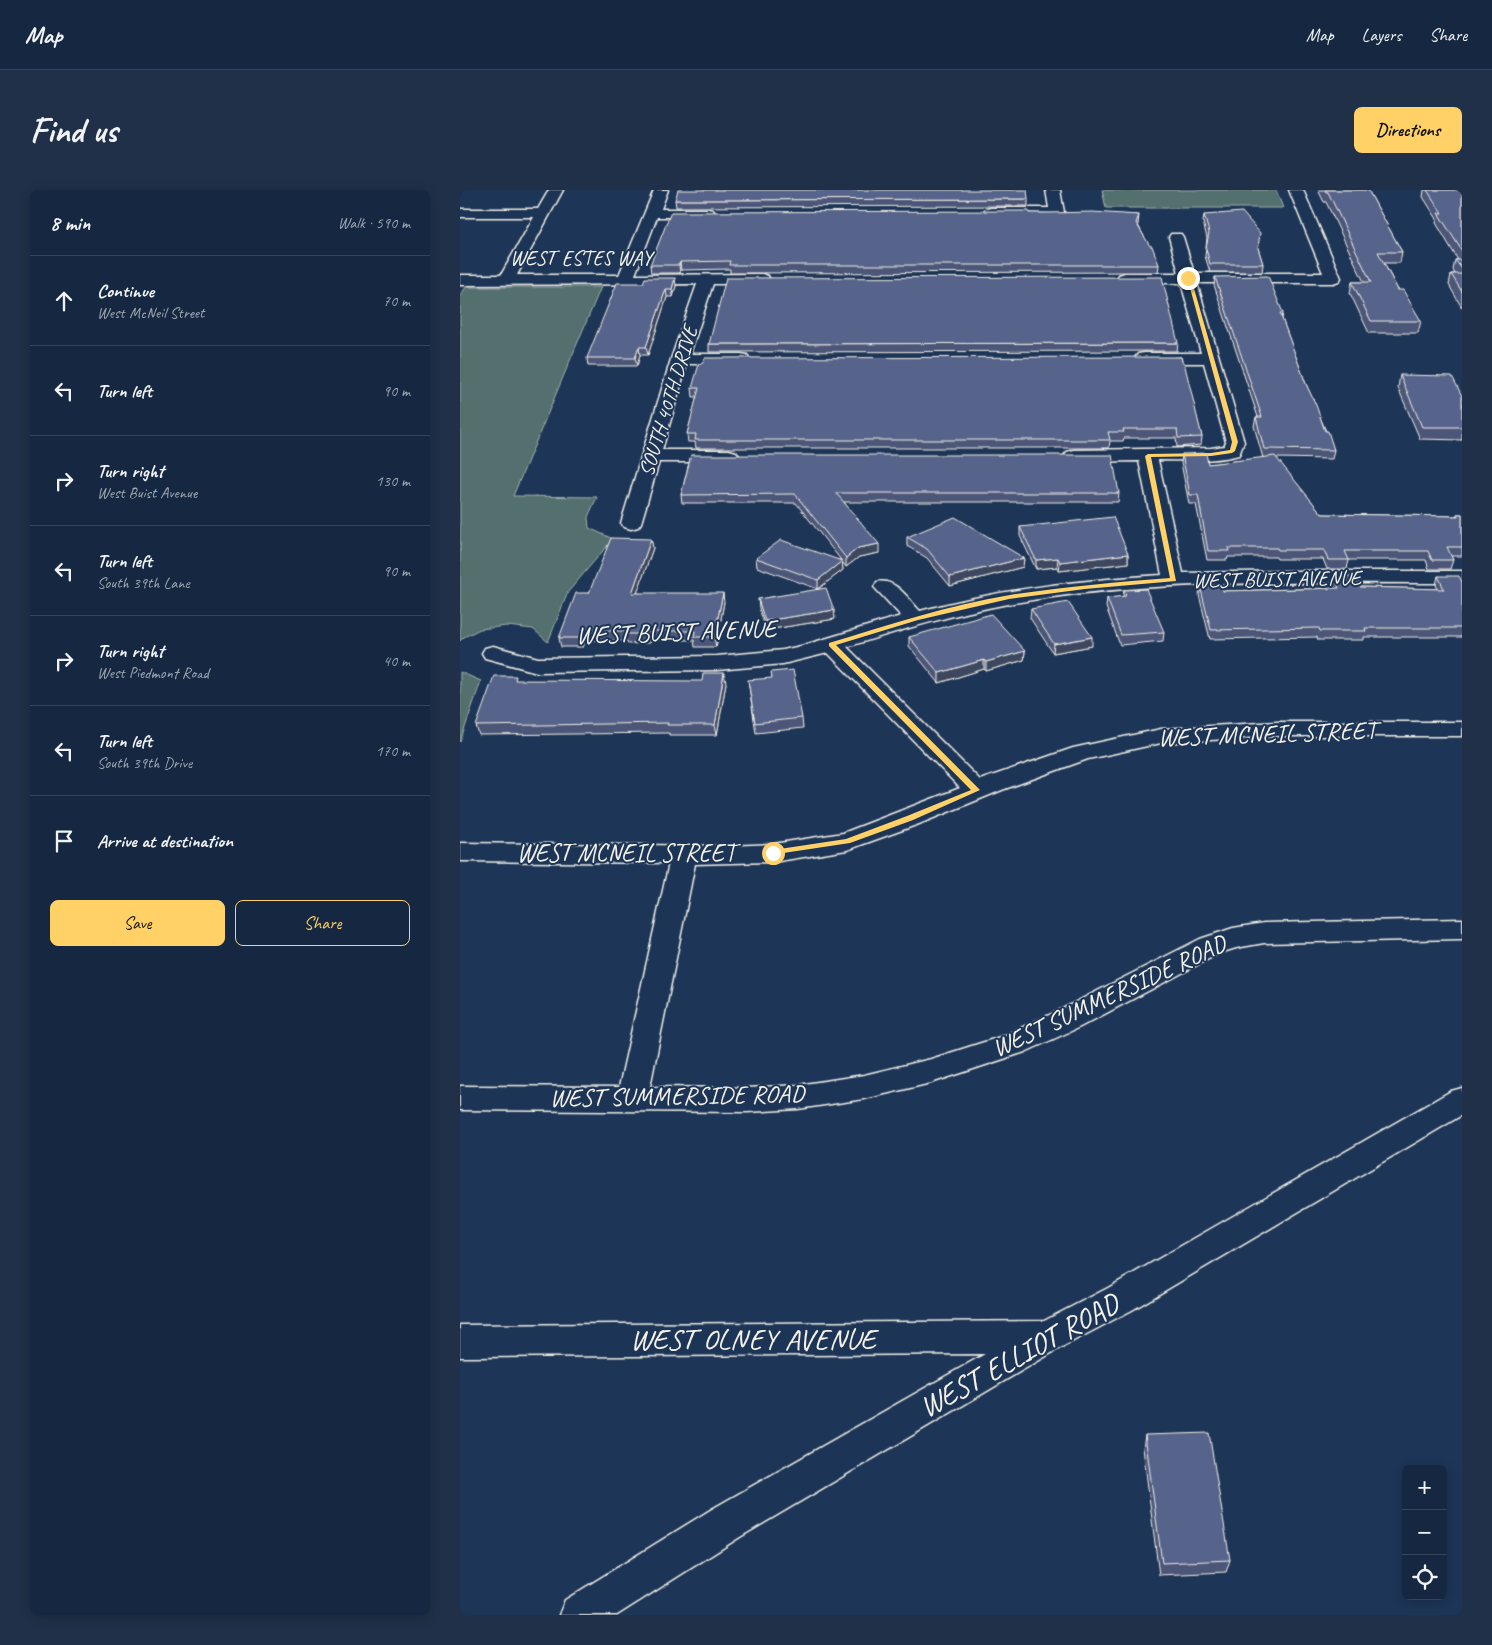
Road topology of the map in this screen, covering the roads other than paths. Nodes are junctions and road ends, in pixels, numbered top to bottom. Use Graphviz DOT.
graph roads {
  1 [pos="556,190"];
  2 [pos="661,190"];
  3 [pos="1053,190"];
  4 [pos="1296,190"];
  5 [pos="978,212"];
  6 [pos="460,213"];
  7 [pos="543,213"];
  8 [pos="652,213"];
  9 [pos="721,213"];
  10 [pos="1176,237"];
  11 [pos="1114,278"];
  12 [pos="1188,278"];
  13 [pos="707,279"];
  14 [pos="775,279"];
  15 [pos="460,280"];
  16 [pos="506,280"];
  17 [pos="625,280"];
  18 [pos="1130,358"];
  19 [pos="1210,358"];
  20 [pos="680,359"];
  21 [pos="760,359"];
  22 [pos="650,456"];
  23 [pos="750,456"];
  24 [pos="1058,456"];
  25 [pos="1148,456"];
  26 [pos="631,523"];
  27 [pos="1462,577"];
  28 [pos="1174,580"];
  29 [pos="885,587"];
  30 [pos="916,619"];
  31 [pos="832,644"];
  32 [pos="493,653"];
  33 [pos="1462,729"];
  34 [pos="976,790"];
  35 [pos="460,852"];
  36 [pos="684,854"];
  37 [pos="1462,929"];
  38 [pos="460,1098"];
  39 [pos="632,1099"];
  40 [pos="1462,1100"];
  41 [pos="1047,1336"];
  42 [pos="460,1341"];
  43 [pos="580,1615"];
  1 -- 7 [label="street"];
  2 -- 8 [label="street"];
  3 -- 5 [label="street"];
  4 -- 12 [label="street"];
  6 -- 7 [label="street"];
  7 -- 16 [label="street"];
  8 -- 9 [label="street"];
  8 -- 17 [label="street"];
  10 -- 12 [label="street"];
  11 -- 12 [label="street"];
  12 -- 19 [label="street"];
  13 -- 14 [label="street, WEST ESTES WAY"];
  13 -- 17 [label="street, WEST ESTES WAY"];
  13 -- 20 [label="street, SOUTH 40TH DRIVE"];
  15 -- 16 [label="street, WEST ESTES WAY"];
  16 -- 17 [label="street, WEST ESTES WAY"];
  18 -- 19 [label="street"];
  19 -- 25 [label="street"];
  20 -- 21 [label="street"];
  20 -- 22 [label="street, SOUTH 40TH DRIVE"];
  22 -- 23 [label="street"];
  22 -- 26 [label="street, SOUTH 40TH DRIVE"];
  24 -- 25 [label="street"];
  25 -- 28 [label="street"];
  27 -- 28 [label="street, WEST BUIST AVENUE"];
  28 -- 30 [label="street, WEST BUIST AVENUE"];
  29 -- 30 [label="street"];
  30 -- 31 [label="street, WEST BUIST AVENUE"];
  31 -- 32 [label="street, WEST BUIST AVENUE"];
  31 -- 34 [label="street"];
  33 -- 34 [label="street, WEST MCNEIL STREET"];
  34 -- 36 [label="street, WEST MCNEIL STREET"];
  35 -- 36 [label="street, WEST MCNEIL STREET"];
  36 -- 39 [label="street"];
  37 -- 39 [label="street, WEST SUMMERSIDE ROAD"];
  38 -- 39 [label="street, WEST SUMMERSIDE ROAD"];
  40 -- 41 [label="street, WEST ELLIOT ROAD"];
  41 -- 42 [label="street, WEST OLNEY AVENUE"];
  41 -- 43 [label="street, WEST ELLIOT ROAD"];
}
